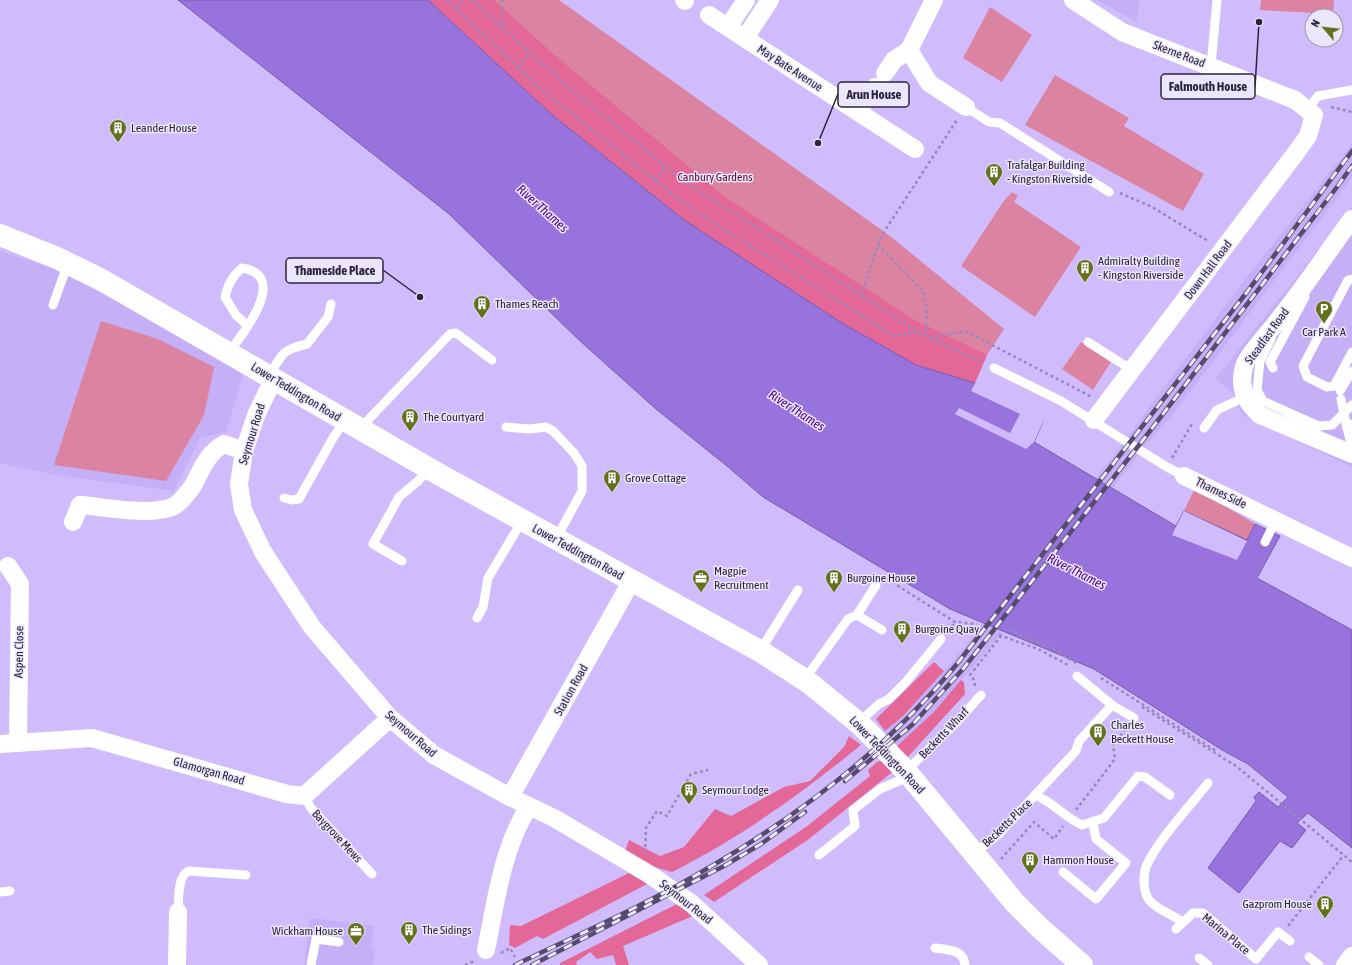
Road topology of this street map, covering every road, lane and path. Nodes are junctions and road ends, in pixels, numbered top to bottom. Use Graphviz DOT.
graph roads {
  1 [pos="447,0"];
  2 [pos="464,0"];
  3 [pos="472,0"];
  4 [pos="502,0"];
  5 [pos="746,0"];
  6 [pos="770,0"];
  7 [pos="934,0"];
  8 [pos="1074,0"];
  9 [pos="1217,0"];
  10 [pos="456,8"];
  11 [pos="709,15"];
  12 [pos="503,28"];
  13 [pos="728,28"];
  14 [pos="745,38"];
  15 [pos="909,50"];
  16 [pos="530,53"];
  17 [pos="1211,66"];
  18 [pos="518,67"];
  19 [pos="1352,90"];
  20 [pos="966,107"];
  21 [pos="858,112"];
  22 [pos="1311,112"];
  23 [pos="1352,112"];
  24 [pos="915,149"];
  25 [pos="666,167"];
  26 [pos="655,180"];
  27 [pos="1109,192"];
  28 [pos="1352,219"];
  29 [pos="1,237"];
  30 [pos="878,245"];
  31 [pos="1222,250"];
  32 [pos="1324,256"];
  33 [pos="68,263"];
  34 [pos="1352,279"];
  35 [pos="861,296"];
  36 [pos="331,304"];
  37 [pos="53,305"];
  38 [pos="1283,314"];
  39 [pos="248,326"];
  40 [pos="918,332"];
  41 [pos="925,336"];
  42 [pos="929,338"];
  43 [pos="1088,342"];
  44 [pos="230,352"];
  45 [pos="1352,352"];
  46 [pos="492,360"];
  47 [pos="994,368"];
  48 [pos="1273,368"];
  49 [pos="1132,370"];
  50 [pos="1352,372"];
  51 [pos="272,376"];
  52 [pos="1245,397"];
  53 [pos="1107,404"];
  54 [pos="1352,405"];
  55 [pos="1094,420"];
  56 [pos="354,425"];
  57 [pos="1350,425"];
  58 [pos="506,426"];
  59 [pos="1204,428"];
  60 [pos="1352,448"];
  61 [pos="244,451"];
  62 [pos="1352,454"];
  63 [pos="429,468"];
  64 [pos="1184,476"];
  65 [pos="284,498"];
  66 [pos="522,520"];
  67 [pos="1276,520"];
  68 [pos="73,522"];
  69 [pos="556,539"];
  70 [pos="1265,542"];
  71 [pos="1352,558"];
  72 [pos="402,561"];
  73 [pos="8,566"];
  74 [pos="885,578"];
  75 [pos="631,582"];
  76 [pos="876,586"];
  77 [pos="798,590"];
  78 [pos="857,615"];
  79 [pos="477,618"];
  80 [pos="977,624"];
  81 [pos="882,630"];
  82 [pos="1009,630"];
  83 [pos="1001,636"];
  84 [pos="941,639"];
  85 [pos="760,651"];
  86 [pos="1078,664"];
  87 [pos="1096,675"];
  88 [pos="1077,676"];
  89 [pos="805,679"];
  90 [pos="981,694"];
  91 [pos="1112,705"];
  92 [pos="1142,707"];
  93 [pos="390,718"];
  94 [pos="1134,718"];
  95 [pos="858,723"];
  96 [pos="18,743"];
  97 [pos="0,744"];
  98 [pos="1216,751"];
  99 [pos="708,770"];
  100 [pos="908,774"];
  101 [pos="1208,783"];
  102 [pos="1035,795"];
  103 [pos="1170,795"];
  104 [pos="304,796"];
  105 [pos="510,797"];
  106 [pos="1282,803"];
  107 [pos="529,806"];
  108 [pos="1069,819"];
  109 [pos="1093,823"];
  110 [pos="646,852"];
  111 [pos="974,853"];
  112 [pos="820,855"];
  113 [pos="1343,856"];
  114 [pos="1352,862"];
  115 [pos="989,871"];
  116 [pos="1063,872"];
  117 [pos="372,874"];
  118 [pos="246,875"];
  119 [pos="10,891"];
  120 [pos="0,892"];
  121 [pos="178,912"];
  122 [pos="1282,935"];
  123 [pos="1290,941"];
  124 [pos="339,942"];
  125 [pos="510,948"];
  126 [pos="935,948"];
  127 [pos="486,950"];
  128 [pos="1352,956"];
  129 [pos="515,957"];
  130 [pos="1309,957"];
  131 [pos="1199,958"];
  132 [pos="1254,962"];
  133 [pos="177,965"];
  134 [pos="311,965"];
  135 [pos="759,965"];
  136 [pos="965,965"];
  137 [pos="1082,965"];
  138 [pos="1208,965"];
  139 [pos="1319,965"];
  140 [pos="1345,965"];
  1 -- 10 [label="path"];
  2 -- 10 [label="path"];
  3 -- 12 [label="path"];
  4 -- 12 [label="path"];
  5 -- 13 [label="street"];
  6 -- 14 [label="street, May Bate Avenue"];
  7 -- 15 [label="street"];
  8 -- 17 [label="street, Skerne Road"];
  9 -- 17 [label="lane"];
  10 -- 18 [label="path"];
  11 -- 13 [label="street, May Bate Avenue"];
  12 -- 16 [label="path"];
  13 -- 14 [label="street, May Bate Avenue"];
  14 -- 21 [label="street, May Bate Avenue"];
  15 -- 20 [label="street"];
  15 -- 21 [label="street"];
  16 -- 18 [label="path"];
  16 -- 25 [label="path"];
  17 -- 22 [label="street, Skerne Road"];
  18 -- 26 [label="path"];
  19 -- 22 [label="lane"];
  20 -- 27 [label="lane"];
  20 -- 30 [label="path"];
  21 -- 24 [label="street, May Bate Avenue"];
  22 -- 23 [label="path"];
  22 -- 31 [label="street, Down Hall Road"];
  25 -- 26 [label="path"];
  25 -- 35 [label="path"];
  26 -- 40 [label="path"];
  27 -- 31 [label="path"];
  28 -- 32 [label="street, Steadfast Road"];
  29 -- 33 [label="street, Lower Teddington Road"];
  30 -- 35 [label="path"];
  30 -- 41 [label="path"];
  31 -- 49 [label="street, Down Hall Road"];
  32 -- 38 [label="street, Steadfast Road"];
  32 -- 48 [label="lane"];
  33 -- 37 [label="lane"];
  33 -- 44 [label="street, Lower Teddington Road"];
  34 -- 45 [label="lane"];
  35 -- 40 [label="path"];
  36 -- 51 [label="lane"];
  38 -- 52 [label="street, Steadfast Road"];
  38 -- 54 [label="lane"];
  39 -- 39 [label="lane"];
  39 -- 44 [label="lane"];
  40 -- 41 [label="path"];
  41 -- 42 [label="path"];
  42 -- 47 [label="path"];
  42 -- 53 [label="path"];
  43 -- 49 [label="lane"];
  44 -- 51 [label="street, Lower Teddington Road"];
  46 -- 56 [label="lane"];
  47 -- 55 [label="lane, Thames Side"];
  49 -- 53 [label="street, Down Hall Road"];
  50 -- 57 [label="lane"];
  51 -- 56 [label="street, Lower Teddington Road"];
  51 -- 61 [label="street, Seymour Road"];
  52 -- 59 [label="lane"];
  52 -- 62 [label="street, Steadfast Road"];
  53 -- 55 [label="street, Down Hall Road"];
  55 -- 64 [label="lane, Thames Side"];
  56 -- 63 [label="street, Lower Teddington Road"];
  56 -- 65 [label="lane"];
  57 -- 60 [label="lane"];
  58 -- 69 [label="lane"];
  61 -- 68 [label="street"];
  61 -- 93 [label="street, Seymour Road"];
  63 -- 66 [label="street, Lower Teddington Road"];
  63 -- 72 [label="lane"];
  64 -- 67 [label="street, Thames Side"];
  66 -- 69 [label="street, Lower Teddington Road"];
  66 -- 79 [label="lane"];
  67 -- 70 [label="lane"];
  67 -- 71 [label="street, Thames Side"];
  69 -- 75 [label="street, Lower Teddington Road"];
  73 -- 96 [label="street, Aspen Close"];
  74 -- 80 [label="path"];
  75 -- 85 [label="street, Lower Teddington Road"];
  75 -- 105 [label="street, Station Road"];
  76 -- 78 [label="lane"];
  77 -- 85 [label="lane"];
  78 -- 81 [label="lane"];
  78 -- 89 [label="lane"];
  82 -- 86 [label="path"];
  83 -- 90 [label="path"];
  84 -- 95 [label="lane"];
  85 -- 89 [label="street, Lower Teddington Road"];
  87 -- 98 [label="path"];
  88 -- 91 [label="lane"];
  89 -- 95 [label="street, Lower Teddington Road"];
  90 -- 100 [label="lane, Becketts Wharf"];
  91 -- 94 [label="lane"];
  91 -- 102 [label="lane"];
  92 -- 94 [label="path"];
  93 -- 104 [label="street"];
  93 -- 105 [label="street, Seymour Road"];
  94 -- 108 [label="path"];
  95 -- 100 [label="street, Lower Teddington Road"];
  96 -- 97 [label="street, Glamorgan Road"];
  96 -- 104 [label="street, Glamorgan Road"];
  99 -- 110 [label="path"];
  100 -- 111 [label="street, Lower Teddington Road"];
  100 -- 112 [label="lane"];
  101 -- 132 [label="lane, Marina Place"];
  102 -- 108 [label="lane, Becketts Place"];
  102 -- 111 [label="lane, Becketts Place"];
  103 -- 109 [label="lane"];
  104 -- 117 [label="lane, Baygrove Mews"];
  105 -- 107 [label="street, Seymour Road"];
  106 -- 113 [label="path"];
  107 -- 127 [label="street"];
  107 -- 135 [label="street, Seymour Road"];
  108 -- 109 [label="lane, Becketts Place"];
  108 -- 115 [label="path"];
  109 -- 116 [label="lane"];
  111 -- 115 [label="street, Lower Teddington Road"];
  113 -- 114 [label="path"];
  113 -- 122 [label="path"];
  115 -- 137 [label="street, Lower Teddington Road"];
  118 -- 121 [label="lane"];
  119 -- 120 [label="lane"];
  121 -- 133 [label="street"];
  122 -- 123 [label="lane"];
  122 -- 132 [label="lane, Marina Place"];
  124 -- 134 [label="lane"];
  125 -- 129 [label="path"];
  126 -- 136 [label="lane"];
  128 -- 140 [label="street"];
  130 -- 139 [label="lane"];
  131 -- 138 [label="lane"];
}
